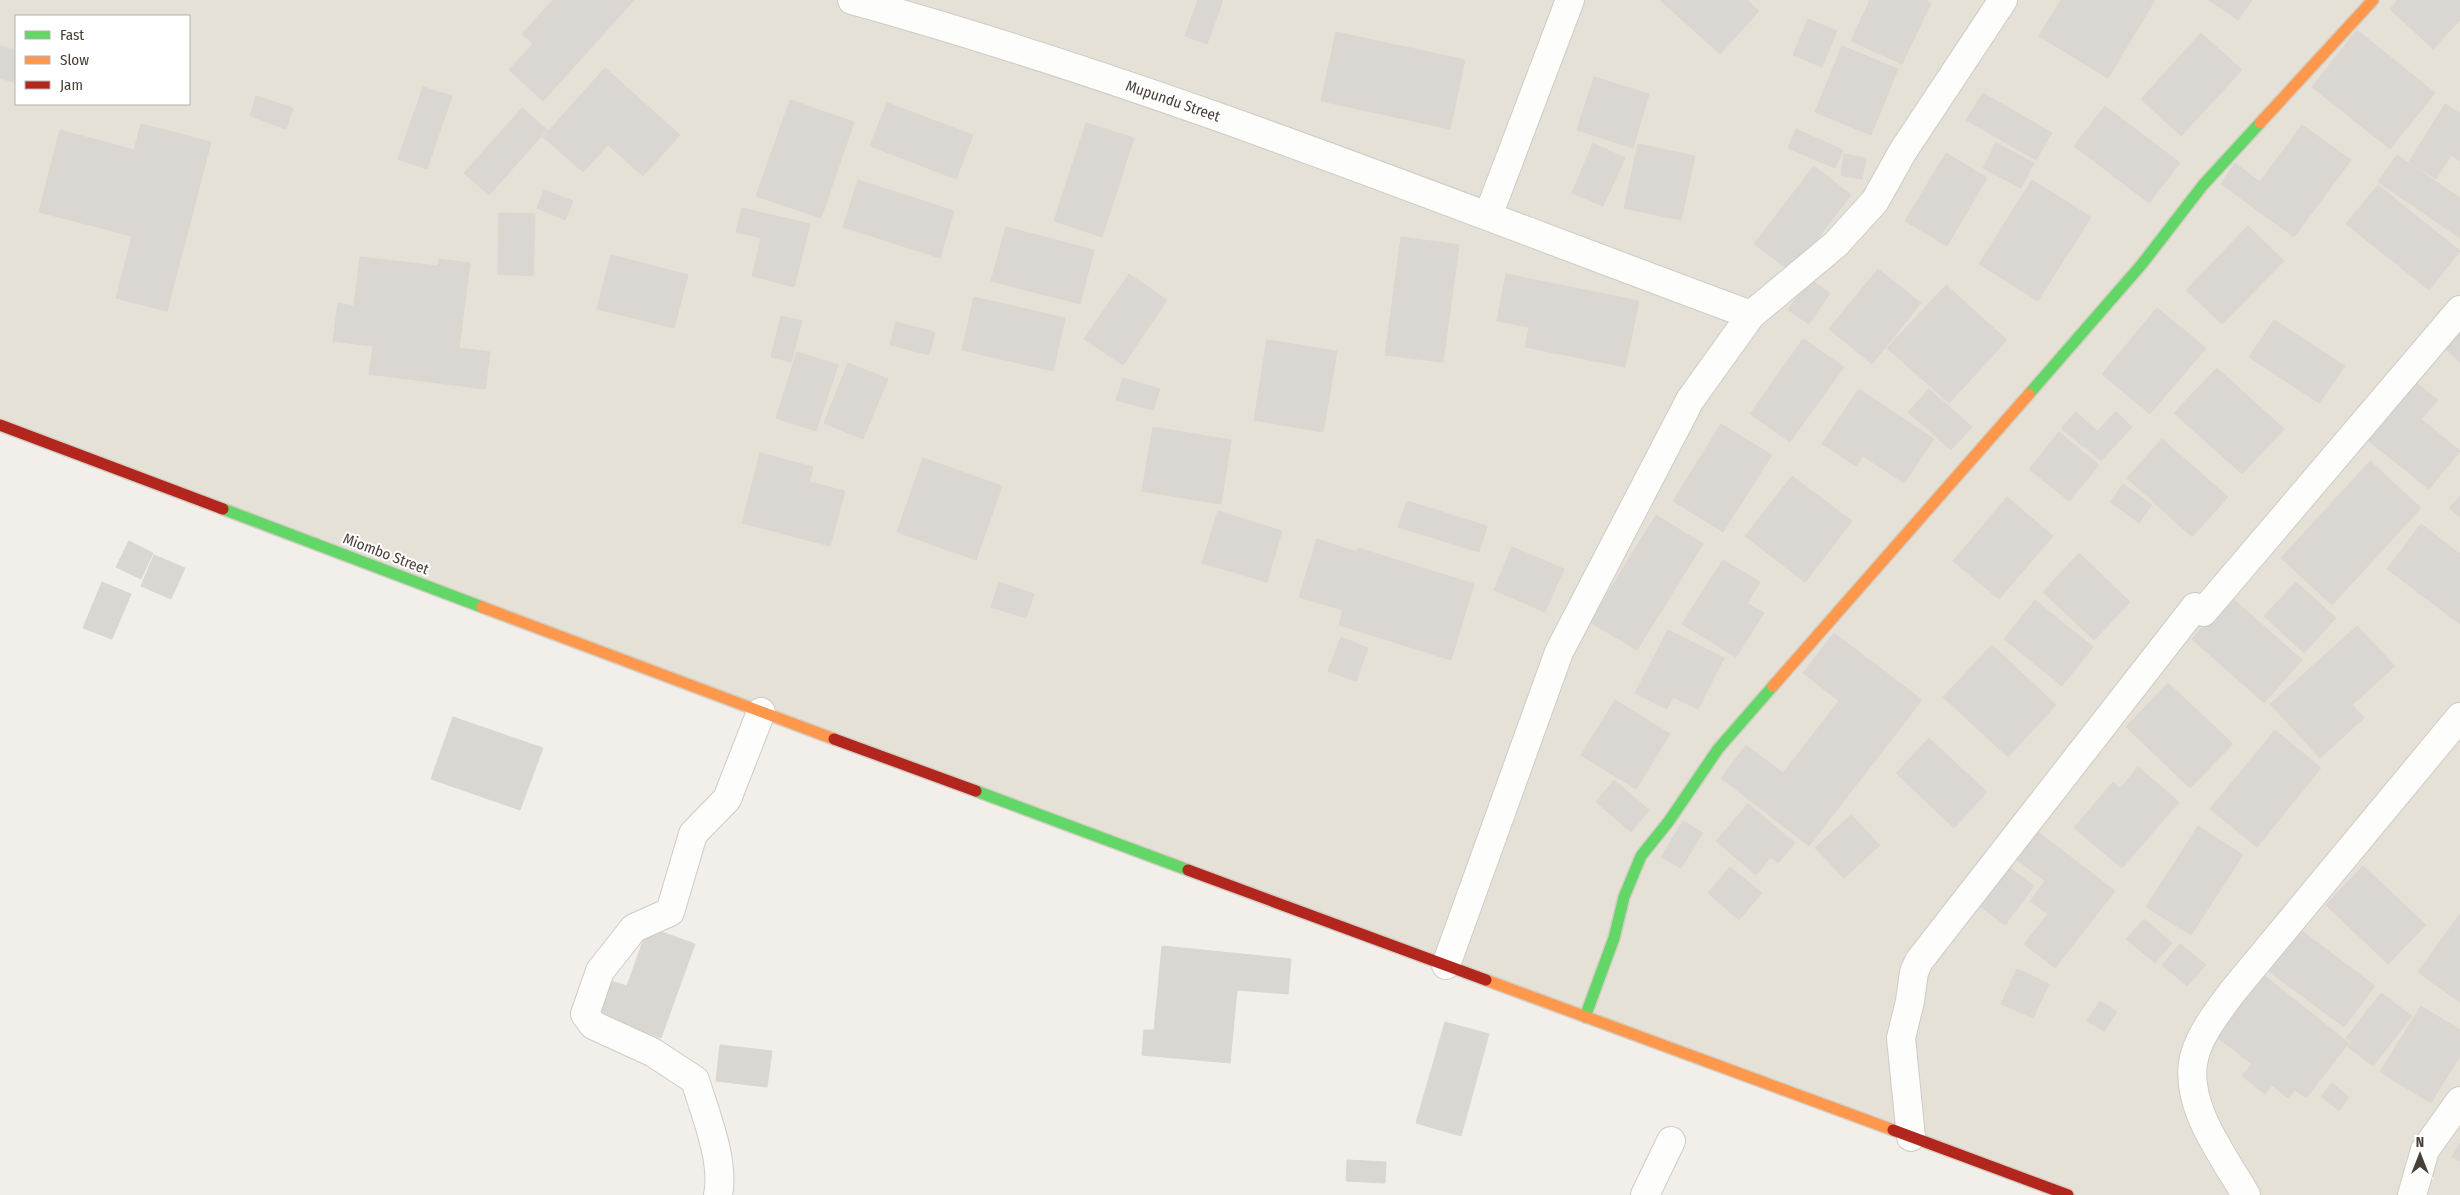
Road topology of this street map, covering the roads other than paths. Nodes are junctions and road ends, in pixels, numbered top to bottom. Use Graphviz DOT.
graph roads {
  1 [pos="852,0"];
  2 [pos="1570,0"];
  3 [pos="2003,0"];
  4 [pos="2373,0"];
  5 [pos="1488,216"];
  6 [pos="2460,310"];
  7 [pos="1751,315"];
  8 [pos="0,425"];
  9 [pos="761,712"];
  10 [pos="2460,717"];
  11 [pos="1446,965"];
  12 [pos="1585,1017"];
  13 [pos="2460,1101"];
  14 [pos="1911,1137"];
  15 [pos="1671,1141"];
  16 [pos="718,1195"];
  17 [pos="1645,1195"];
  18 [pos="2068,1195"];
  19 [pos="2246,1195"];
  20 [pos="2412,1195"];
  1 -- 5 [label="street, Mupundu Street"];
  2 -- 5 [label="street"];
  3 -- 7 [label="street"];
  4 -- 12 [label="street"];
  5 -- 7 [label="street, Mupundu Street"];
  6 -- 14 [label="street"];
  7 -- 11 [label="street"];
  8 -- 9 [label="street, Miombo Street"];
  9 -- 11 [label="street, Miombo Street"];
  9 -- 16 [label="street"];
  10 -- 19 [label="street"];
  11 -- 12 [label="street, Miombo Street"];
  12 -- 14 [label="street, Miombo Street"];
  13 -- 20 [label="street"];
  14 -- 18 [label="street, Miombo Street"];
  15 -- 17 [label="street"];
}
